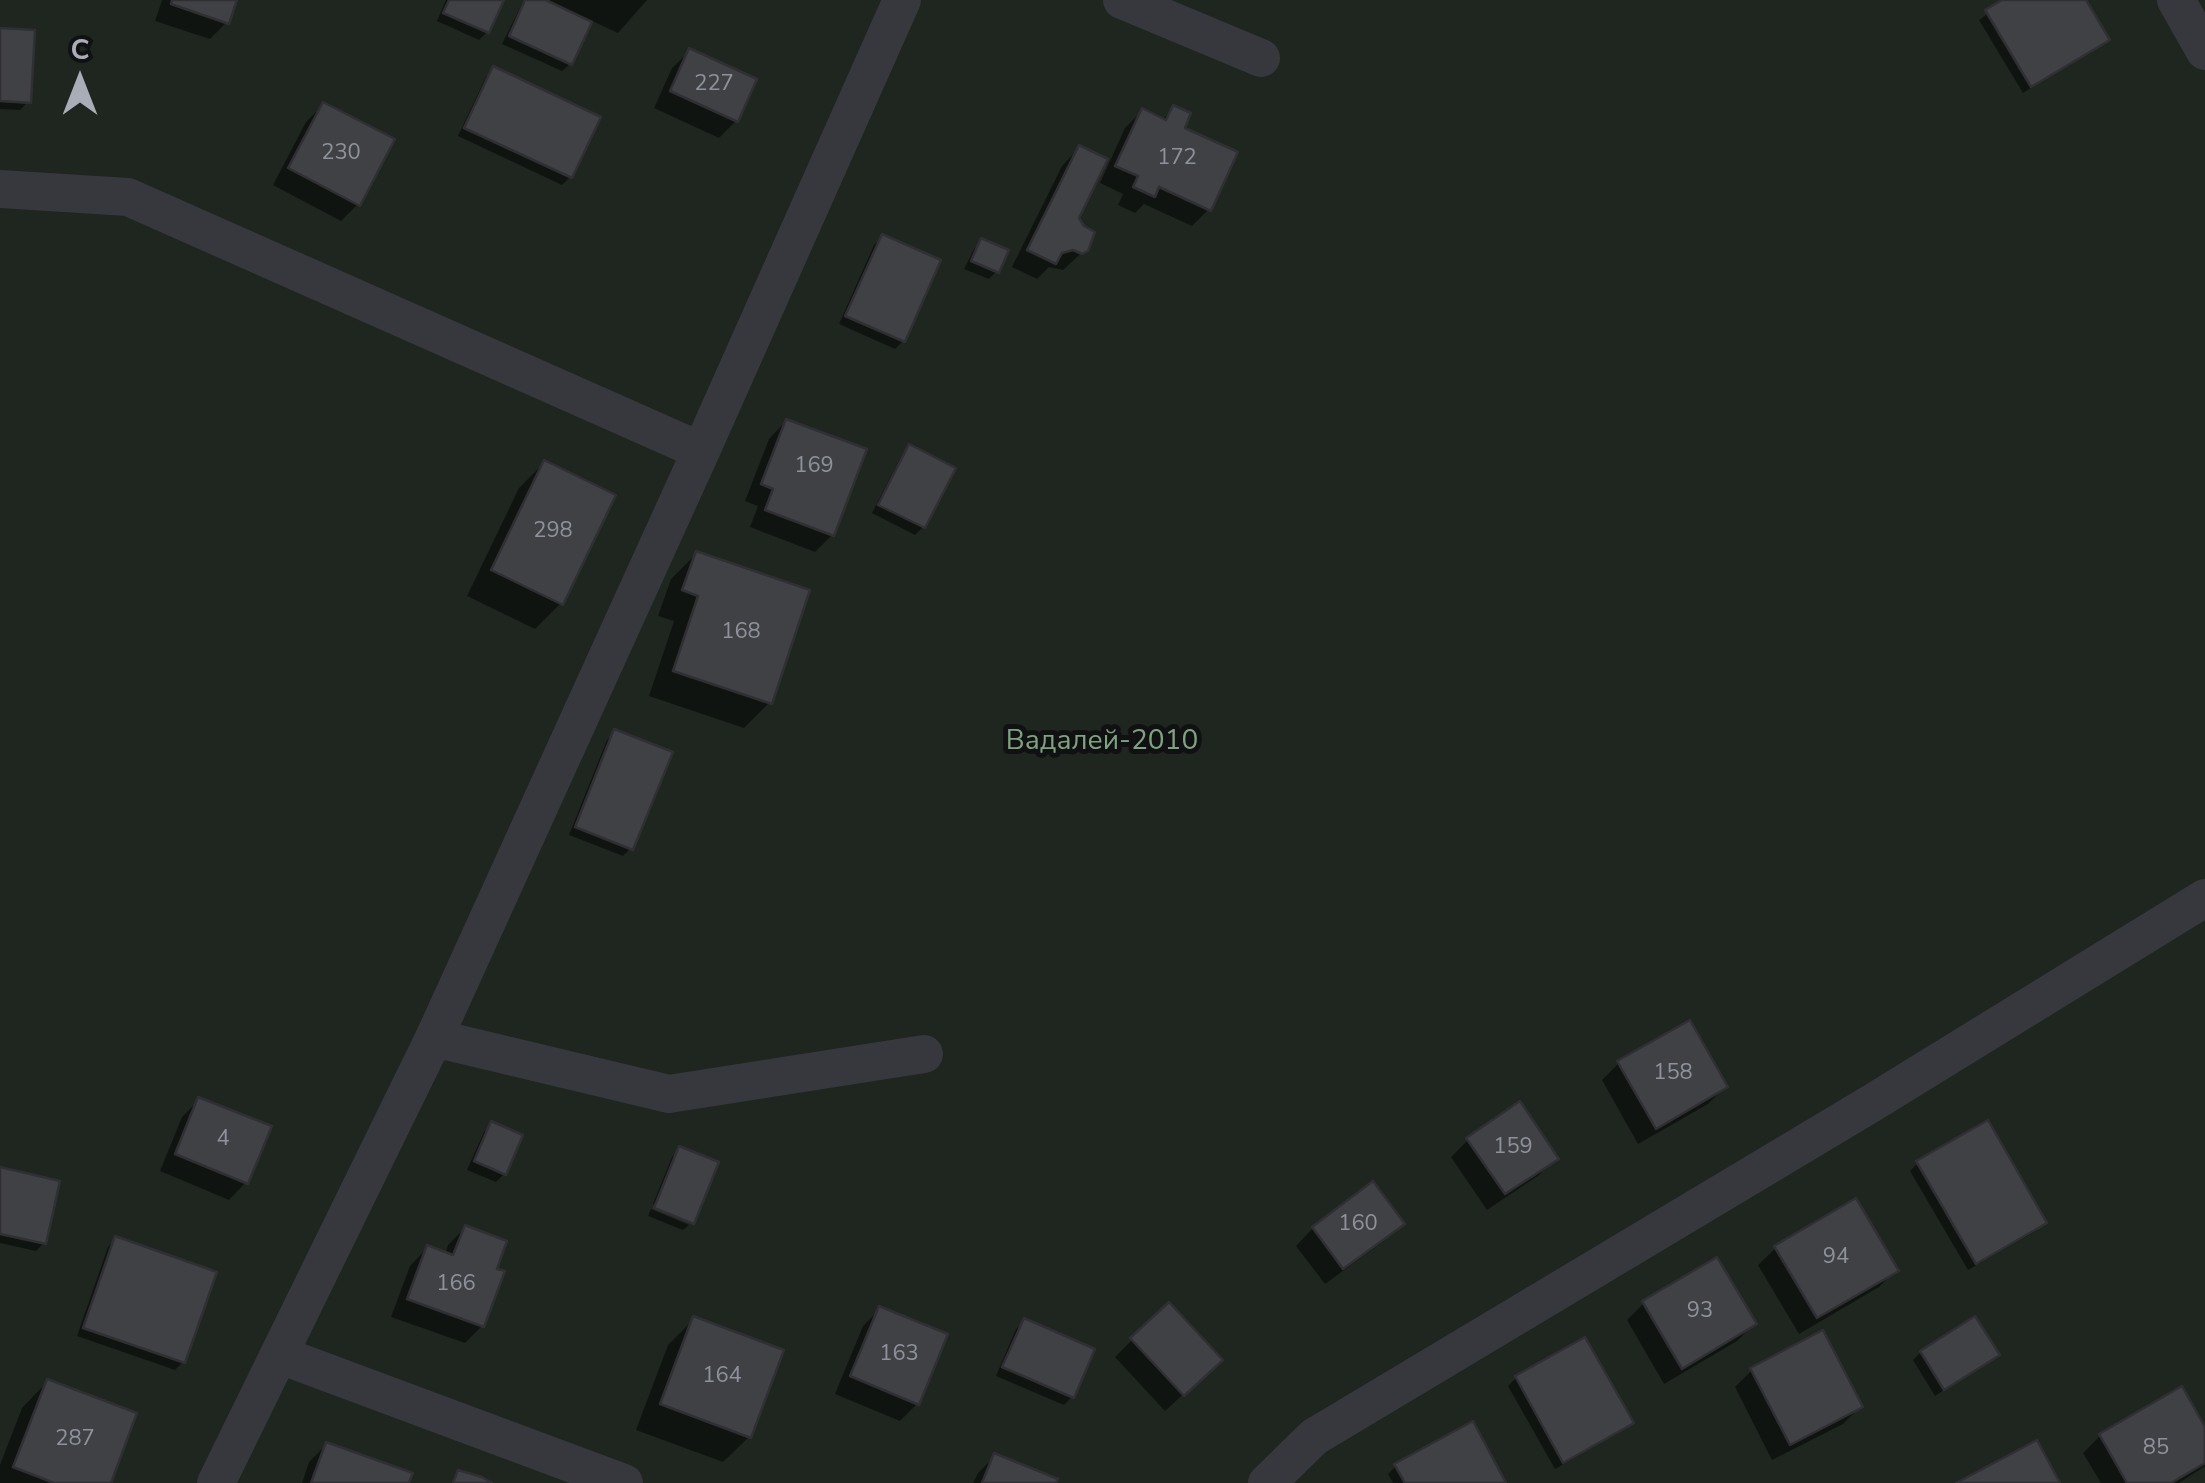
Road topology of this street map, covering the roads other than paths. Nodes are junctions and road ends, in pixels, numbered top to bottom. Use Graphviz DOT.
graph roads {
  1 [pos="902,0"];
  2 [pos="1122,0"];
  3 [pos="2176,0"];
  4 [pos="2205,50"];
  5 [pos="1261,58"];
  6 [pos="0,189"];
  7 [pos="701,452"];
  8 [pos="2205,898"];
  9 [pos="434,1038"];
  10 [pos="924,1054"];
  11 [pos="280,1355"];
  12 [pos="216,1483"];
  13 [pos="624,1483"];
  14 [pos="1267,1483"];
  1 -- 7 [label="street"];
  2 -- 5 [label="street"];
  3 -- 4 [label="street"];
  6 -- 7 [label="street"];
  7 -- 9 [label="street"];
  8 -- 14 [label="street"];
  9 -- 10 [label="street"];
  9 -- 11 [label="street"];
  11 -- 12 [label="street"];
  11 -- 13 [label="street"];
}
